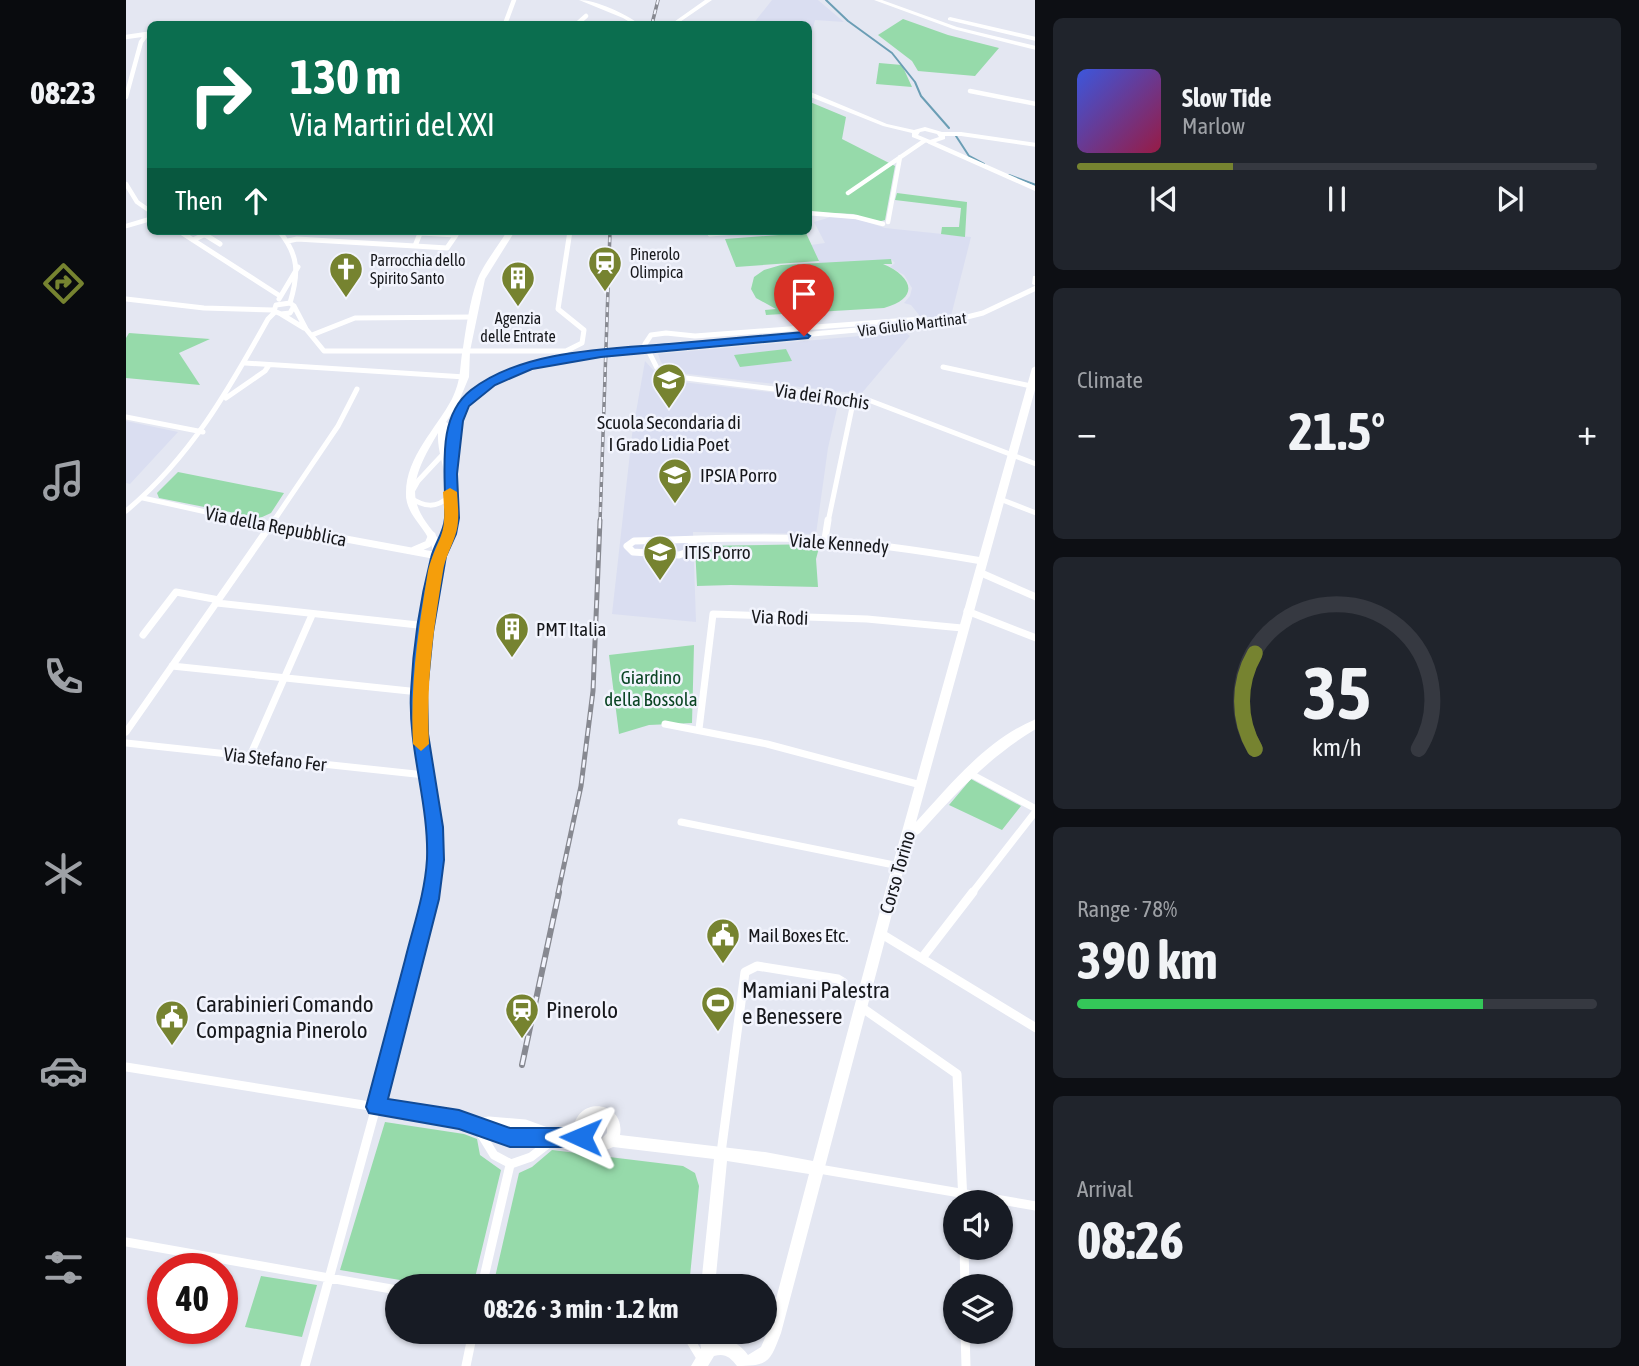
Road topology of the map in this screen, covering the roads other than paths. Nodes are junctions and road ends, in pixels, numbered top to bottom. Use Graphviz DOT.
graph roads {
  1 [pos="514,0"];
  2 [pos="583,0"];
  3 [pos="709,0"];
  4 [pos="877,0"];
  5 [pos="887,0"];
  6 [pos="894,5"];
  7 [pos="600,8"];
  8 [pos="586,16"];
  9 [pos="506,21"];
  10 [pos="580,21"];
  11 [pos="622,21"];
  12 [pos="629,21"];
  13 [pos="678,21"];
  14 [pos="126,37"];
  15 [pos="1035,46"];
  16 [pos="970,91"];
  17 [pos="812,95"];
  18 [pos="126,97"];
  19 [pos="1035,104"];
  20 [pos="914,132"];
  21 [pos="941,137"];
  22 [pos="927,142"];
  23 [pos="1035,145"];
  24 [pos="945,148"];
  25 [pos="897,159"];
  26 [pos="126,184"];
  27 [pos="1035,189"];
  28 [pos="848,193"];
  29 [pos="147,209"];
  30 [pos="812,213"];
  31 [pos="147,220"];
  32 [pos="126,226"];
  33 [pos="185,235"];
  34 [pos="205,235"];
  35 [pos="283,235"];
  36 [pos="420,235"];
  37 [pos="456,235"];
  38 [pos="508,235"];
  39 [pos="569,235"];
  40 [pos="192,240"];
  41 [pos="288,241"];
  42 [pos="220,244"];
  43 [pos="415,246"];
  44 [pos="298,266"];
  45 [pos="1034,284"];
  46 [pos="280,296"];
  47 [pos="126,299"];
  48 [pos="292,305"];
  49 [pos="276,310"];
  50 [pos="471,317"];
  51 [pos="922,319"];
  52 [pos="306,329"];
  53 [pos="312,335"];
  54 [pos="466,351"];
  55 [pos="244,363"];
  56 [pos="269,365"];
  57 [pos="943,368"];
  58 [pos="1035,373"];
  59 [pos="465,377"];
  60 [pos="1031,386"];
  61 [pos="358,389"];
  62 [pos="854,398"];
  63 [pos="225,399"];
  64 [pos="456,399"];
  65 [pos="126,416"];
  66 [pos="203,432"];
  67 [pos="452,442"];
  68 [pos="1013,454"];
  69 [pos="443,455"];
  70 [pos="1035,464"];
  71 [pos="450,474"];
  72 [pos="450,496"];
  73 [pos="143,498"];
  74 [pos="409,498"];
  75 [pos="1000,499"];
  76 [pos="126,511"];
  77 [pos="1035,513"];
  78 [pos="270,526"];
  79 [pos="432,536"];
  80 [pos="695,540"];
  81 [pos="825,540"];
  82 [pos="410,551"];
  83 [pos="438,556"];
  84 [pos="980,567"];
  85 [pos="1035,597"];
  86 [pos="218,602"];
  87 [pos="967,611"];
  88 [pos="312,615"];
  89 [pos="427,626"];
  90 [pos="962,628"];
  91 [pos="143,635"];
  92 [pos="1035,638"];
  93 [pos="172,666"];
  94 [pos="284,679"];
  95 [pos="419,692"];
  96 [pos="1035,723"];
  97 [pos="665,724"];
  98 [pos="699,729"];
  99 [pos="126,732"];
  100 [pos="126,743"];
  101 [pos="250,756"];
  102 [pos="968,773"];
  103 [pos="425,775"];
  104 [pos="921,785"];
  105 [pos="1035,810"];
  106 [pos="681,822"];
  107 [pos="908,835"];
  108 [pos="899,866"];
  109 [pos="880,933"];
  110 [pos="922,958"];
  111 [pos="862,1002"];
  112 [pos="1035,1028"];
  113 [pos="126,1067"];
  114 [pos="376,1107"];
  115 [pos="475,1124"];
  116 [pos="558,1136"];
  117 [pos="581,1137"];
  118 [pos="610,1140"];
  119 [pos="721,1153"];
  120 [pos="510,1165"];
  121 [pos="819,1169"];
  122 [pos="963,1190"];
  123 [pos="943,1194"];
  124 [pos="1013,1204"];
  125 [pos="1035,1206"];
  126 [pos="126,1242"];
  127 [pos="485,1274"];
  128 [pos="709,1274"];
  129 [pos="329,1278"];
  130 [pos="385,1288"];
  131 [pos="471,1344"];
  132 [pos="965,1344"];
  133 [pos="703,1358"];
  134 [pos="305,1366"];
  135 [pos="466,1366"];
  136 [pos="745,1366"];
  137 [pos="966,1366"];
  1 -- 9 [label="street"];
  2 -- 7 [label="street"];
  3 -- 13 [label="street"];
  4 -- 6 [label="street"];
  5 -- 6 [label="street"];
  6 -- 15 [label="street"];
  6 -- 15 [label="street"];
  7 -- 11 [label="street"];
  7 -- 12 [label="street"];
  8 -- 10 [label="street"];
  14 -- 18 [label="street"];
  16 -- 19 [label="street"];
  17 -- 20 [label="street"];
  20 -- 21 [label="street"];
  20 -- 22 [label="street"];
  21 -- 22 [label="street"];
  21 -- 23 [label="street"];
  21 -- 24 [label="street"];
  22 -- 24 [label="street"];
  22 -- 25 [label="street"];
  24 -- 27 [label="street"];
  25 -- 28 [label="street"];
  25 -- 30 [label="street"];
  26 -- 29 [label="street"];
  31 -- 32 [label="street"];
  33 -- 40 [label="street"];
  34 -- 40 [label="street"];
  34 -- 42 [label="street"];
  35 -- 41 [label="street"];
  36 -- 43 [label="street"];
  37 -- 43 [label="street"];
  38 -- 50 [label="street"];
  39 -- 54 [label="street"];
  40 -- 46 [label="street"];
  41 -- 43 [label="street"];
  41 -- 44 [label="street"];
  44 -- 46 [label="street"];
  44 -- 48 [label="street"];
  45 -- 67 [label="street, Via Giulio Martinat"];
  46 -- 49 [label="street"];
  47 -- 49 [label="street"];
  48 -- 49 [label="street"];
  48 -- 49 [label="street"];
  48 -- 52 [label="street"];
  49 -- 52 [label="street"];
  49 -- 55 [label="street"];
  50 -- 53 [label="street"];
  50 -- 54 [label="street"];
  51 -- 62 [label="street, Via dei Rochis"];
  52 -- 53 [label="street"];
  53 -- 54 [label="street"];
  54 -- 59 [label="street"];
  55 -- 56 [label="street"];
  55 -- 63 [label="street"];
  56 -- 59 [label="street"];
  56 -- 63 [label="street"];
  57 -- 60 [label="street"];
  58 -- 60 [label="street, Corso Torino"];
  59 -- 64 [label="street"];
  60 -- 68 [label="street, Corso Torino"];
  61 -- 78 [label="street"];
  62 -- 68 [label="street, Via dei Rochis"];
  62 -- 81 [label="street"];
  63 -- 66 [label="street"];
  64 -- 69 [label="street"];
  64 -- 74 [label="street"];
  65 -- 66 [label="street"];
  66 -- 73 [label="street"];
  67 -- 69 [label="street"];
  67 -- 71 [label="street"];
  68 -- 70 [label="street, Via dei Rochis"];
  68 -- 75 [label="street, Corso Torino"];
  69 -- 71 [label="street"];
  69 -- 74 [label="street"];
  71 -- 72 [label="street"];
  72 -- 74 [label="street"];
  72 -- 83 [label="street"];
  73 -- 76 [label="street"];
  73 -- 78 [label="street, Via della Repubblica"];
  74 -- 79 [label="street"];
  75 -- 77 [label="street"];
  75 -- 84 [label="street, Corso Torino"];
  78 -- 82 [label="street, Via della Repubblica"];
  78 -- 86 [label="street"];
  79 -- 82 [label="street"];
  79 -- 83 [label="street"];
  80 -- 80 [label="street, Viale Kennedy"];
  80 -- 81 [label="street, Viale Kennedy"];
  81 -- 84 [label="street, Viale Kennedy"];
  82 -- 83 [label="street, Via della Repubblica"];
  83 -- 89 [label="street"];
  84 -- 85 [label="street, Viale Kennedy"];
  84 -- 87 [label="street, Corso Torino"];
  86 -- 88 [label="street"];
  86 -- 91 [label="street"];
  86 -- 93 [label="street"];
  87 -- 90 [label="street, Corso Torino"];
  87 -- 92 [label="street"];
  88 -- 89 [label="street"];
  88 -- 94 [label="street"];
  89 -- 95 [label="street"];
  90 -- 98 [label="street, Via Rodi"];
  90 -- 104 [label="street, Corso Torino"];
  93 -- 94 [label="street"];
  93 -- 99 [label="street"];
  94 -- 95 [label="street"];
  94 -- 101 [label="street"];
  95 -- 103 [label="street"];
  96 -- 102 [label="street"];
  97 -- 98 [label="street"];
  98 -- 104 [label="street"];
  100 -- 101 [label="street, Via Stefano Fer"];
  101 -- 103 [label="street, Via Stefano Fer"];
  102 -- 105 [label="street"];
  102 -- 107 [label="street"];
  103 -- 114 [label="street"];
  104 -- 107 [label="street, Corso Torino"];
  105 -- 110 [label="street"];
  106 -- 108 [label="street"];
  107 -- 108 [label="street, Corso Torino"];
  108 -- 109 [label="street, Corso Torino"];
  109 -- 110 [label="street"];
  109 -- 111 [label="street, Corso Torino"];
  110 -- 112 [label="street"];
  111 -- 119 [label="street"];
  111 -- 121 [label="street, Corso Torino"];
  111 -- 122 [label="street"];
  113 -- 114 [label="street"];
  114 -- 115 [label="street"];
  114 -- 129 [label="street"];
  115 -- 116 [label="street"];
  115 -- 120 [label="street"];
  116 -- 117 [label="street"];
  116 -- 120 [label="street"];
  117 -- 118 [label="street"];
  117 -- 118 [label="street"];
  118 -- 119 [label="street"];
  119 -- 121 [label="street"];
  119 -- 128 [label="street"];
  120 -- 127 [label="street"];
  121 -- 123 [label="street"];
  121 -- 136 [label="street, Corso Torino"];
  124 -- 125 [label="street"];
  126 -- 129 [label="street"];
  129 -- 130 [label="street"];
  129 -- 134 [label="street"];
  131 -- 135 [label="street"];
  132 -- 137 [label="street"];
  133 -- 136 [label="street"];
}
